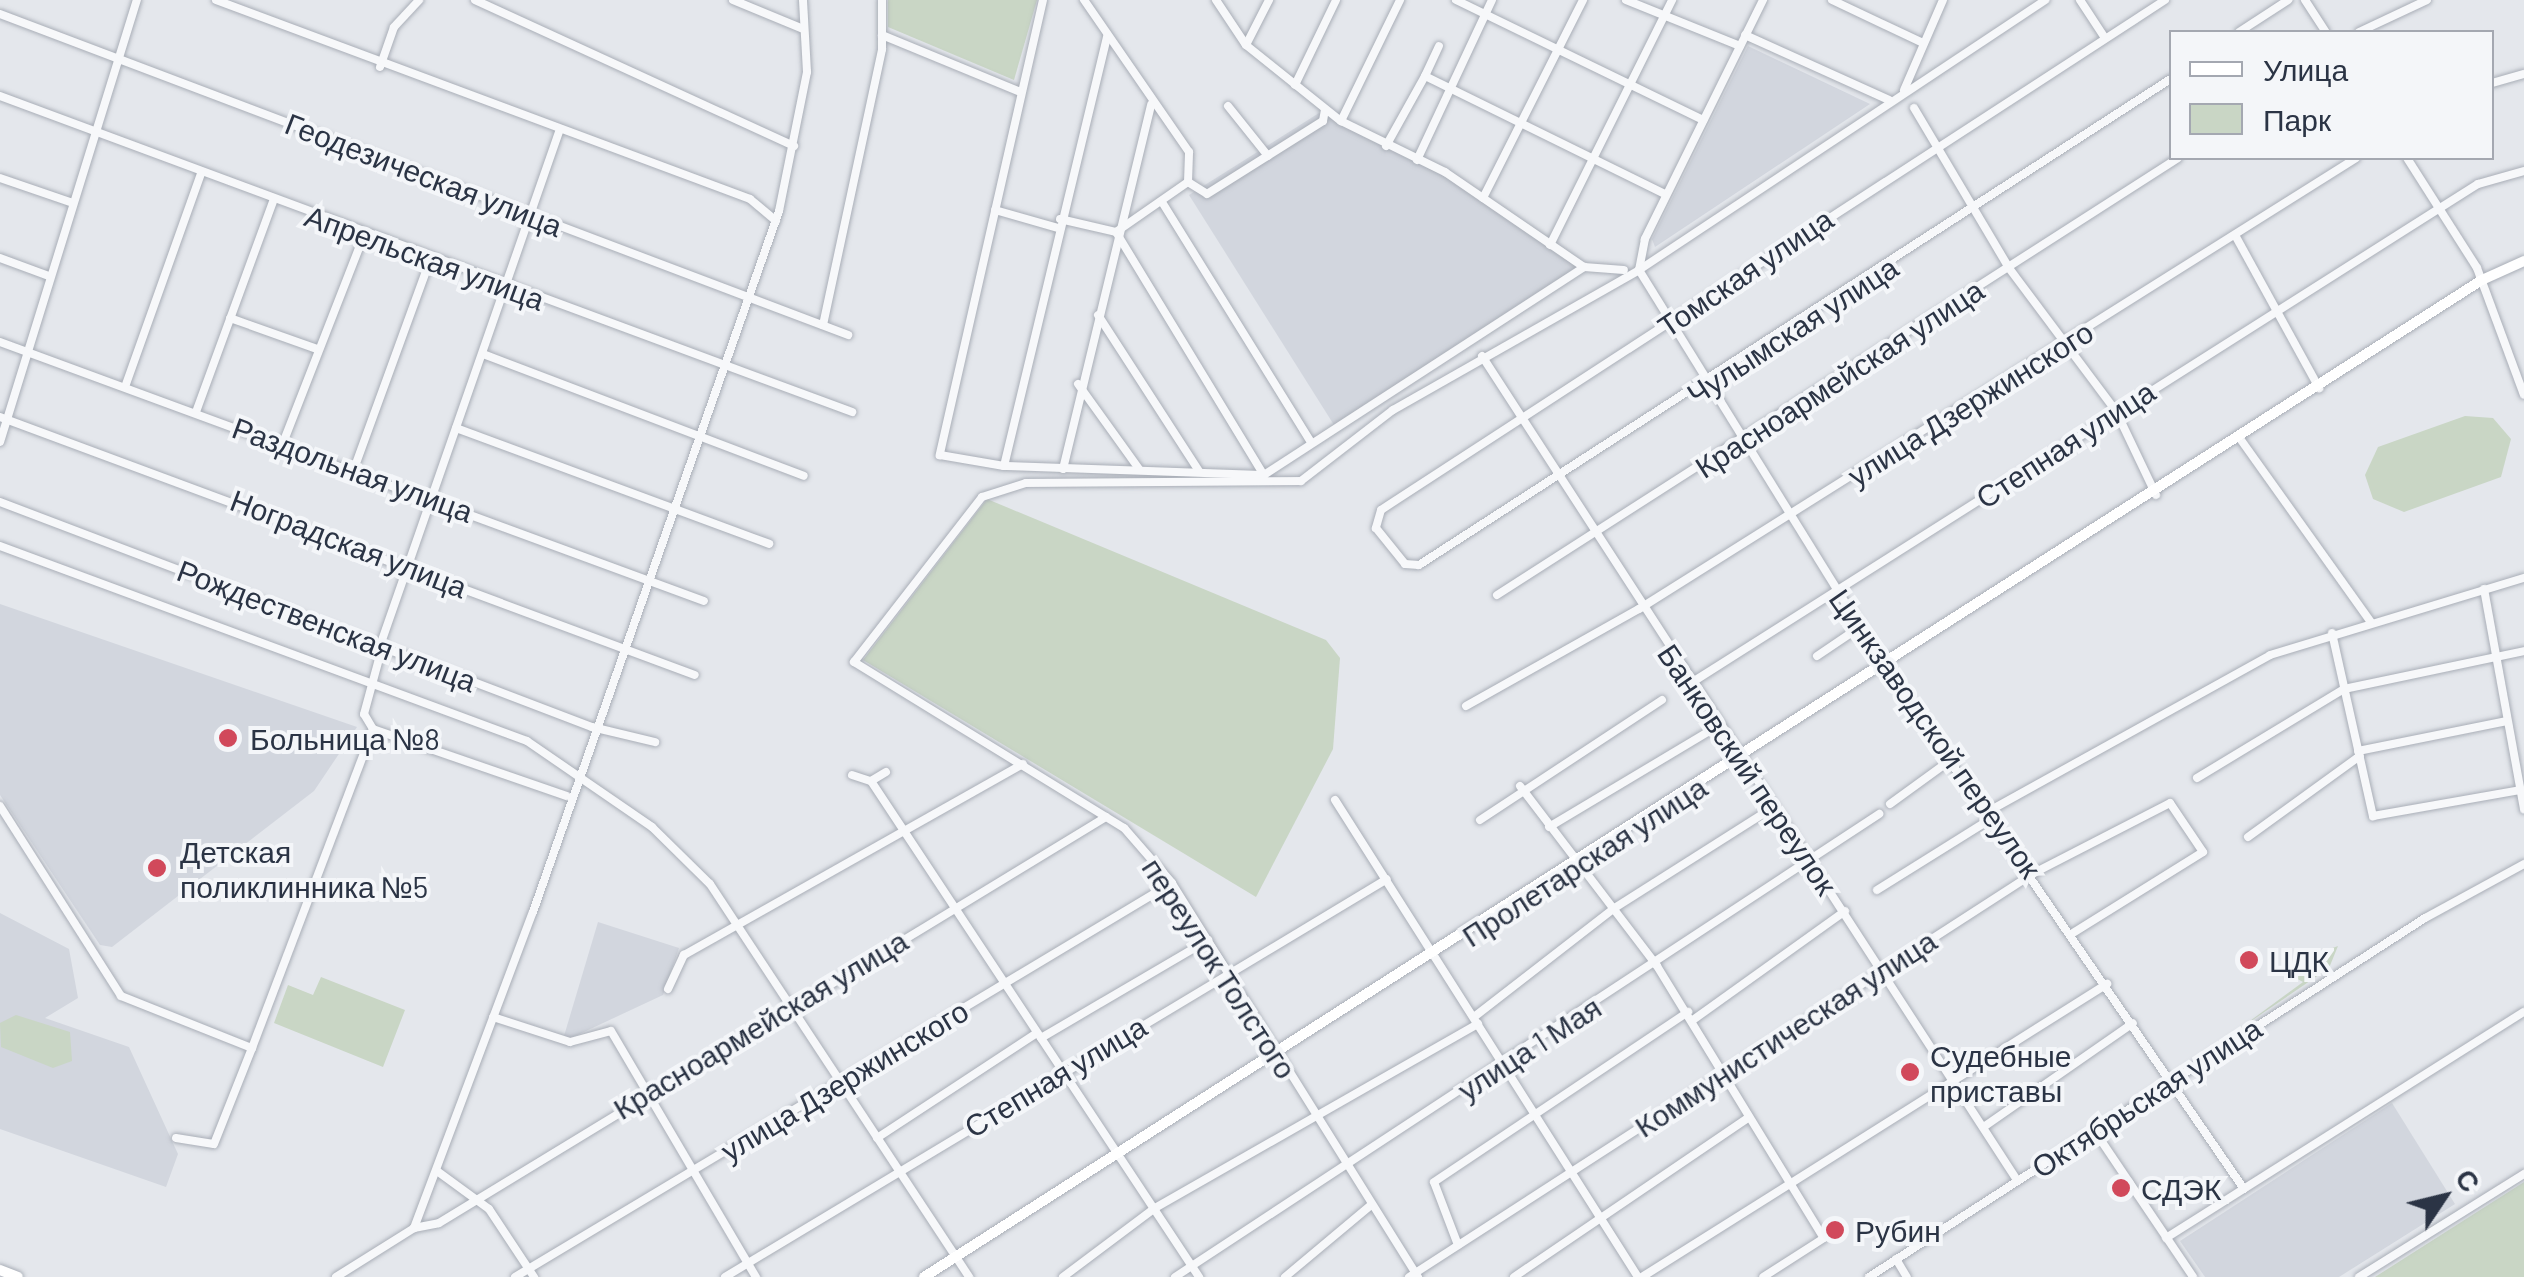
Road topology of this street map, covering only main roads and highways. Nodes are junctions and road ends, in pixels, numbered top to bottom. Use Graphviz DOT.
graph roads {
  1 [pos="2524,261"];
  2 [pos="0,1270"];
  3 [pos="18,1277"];
  4 [pos="924,1277"];
  1 -- 4 [label="main road, Пролетарская улица"];
  2 -- 3 [label="main road"];
}
